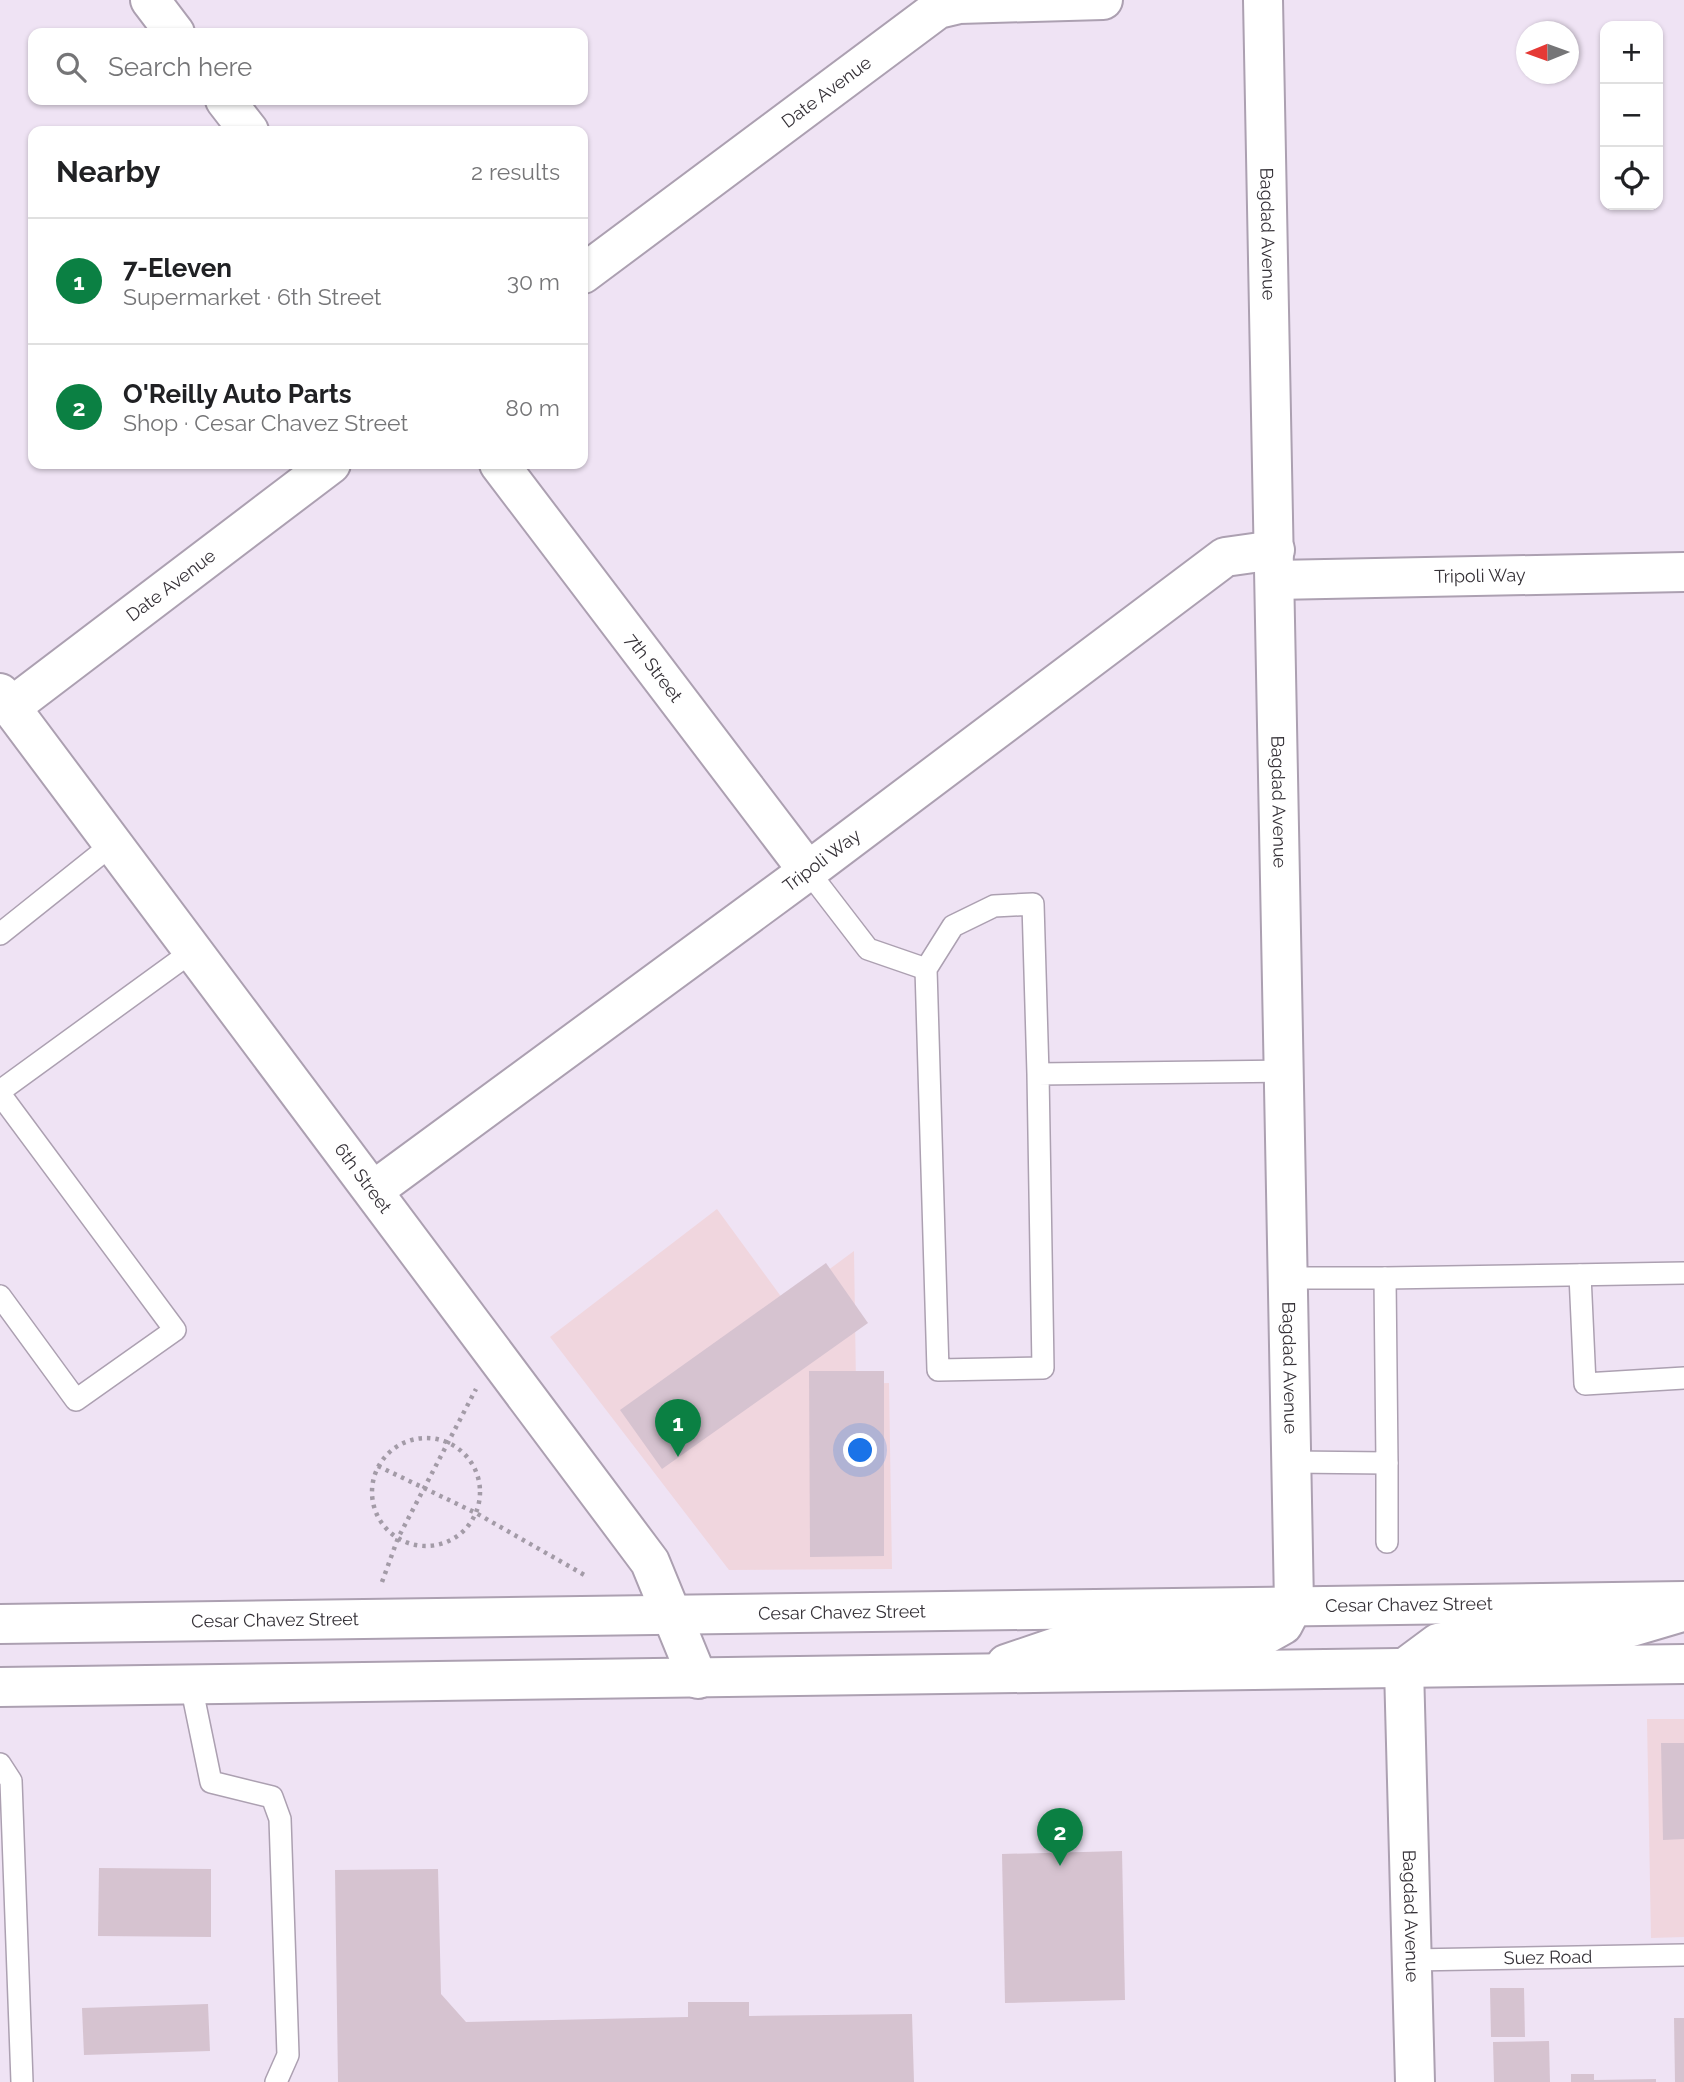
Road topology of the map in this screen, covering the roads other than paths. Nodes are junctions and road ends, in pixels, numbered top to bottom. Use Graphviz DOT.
graph roads {
  1 [pos="150,0"];
  2 [pos="1103,0"];
  3 [pos="1263,0"];
  4 [pos="935,4"];
  5 [pos="171,28"];
  6 [pos="229,105"];
  7 [pos="245,126"];
  8 [pos="588,270"];
  9 [pos="324,469"];
  10 [pos="503,469"];
  11 [pos="1275,565"];
  12 [pos="1684,572"];
  13 [pos="5,700"];
  14 [pos="114,843"];
  15 [pos="808,871"];
  16 [pos="0,934"];
  17 [pos="194,950"];
  18 [pos="926,969"];
  19 [pos="1284,1071"];
  20 [pos="1038,1074"];
  21 [pos="0,1092"];
  22 [pos="374,1189"];
  23 [pos="1684,1273"];
  24 [pos="1580,1275"];
  25 [pos="1289,1278"];
  26 [pos="1385,1278"];
  27 [pos="0,1296"];
  28 [pos="1684,1378"];
  29 [pos="1292,1462"];
  30 [pos="1387,1463"];
  31 [pos="1387,1542"];
  32 [pos="1684,1601"];
  33 [pos="1294,1604"];
  34 [pos="1684,1612"];
  35 [pos="671,1615"];
  36 [pos="0,1624"];
  37 [pos="1684,1664"];
  38 [pos="1404,1668"];
  39 [pos="974,1675"];
  40 [pos="698,1679"];
  41 [pos="191,1685"];
  42 [pos="0,1687"];
  43 [pos="0,1764"];
  44 [pos="1684,1955"];
  45 [pos="1412,1960"];
  46 [pos="22,2082"];
  47 [pos="276,2082"];
  48 [pos="1415,2082"];
  1 -- 5 [label="street"];
  2 -- 4 [label="street, Date Avenue"];
  3 -- 11 [label="street, Bagdad Avenue"];
  4 -- 8 [label="street, Date Avenue"];
  6 -- 7 [label="street"];
  9 -- 13 [label="street, Date Avenue"];
  10 -- 15 [label="street, 7th Street"];
  11 -- 12 [label="street, Tripoli Way"];
  11 -- 15 [label="street, Tripoli Way"];
  11 -- 19 [label="street, Bagdad Avenue"];
  13 -- 14 [label="street, 6th Street"];
  14 -- 16 [label="lane"];
  14 -- 17 [label="street, 6th Street"];
  15 -- 18 [label="lane"];
  15 -- 22 [label="street, Tripoli Way"];
  17 -- 21 [label="lane"];
  17 -- 22 [label="street, 6th Street"];
  18 -- 20 [label="lane"];
  18 -- 20 [label="lane"];
  19 -- 20 [label="lane"];
  19 -- 25 [label="street, Bagdad Avenue"];
  21 -- 27 [label="lane"];
  22 -- 35 [label="street, 6th Street"];
  23 -- 24 [label="lane"];
  24 -- 26 [label="lane"];
  24 -- 28 [label="lane"];
  25 -- 26 [label="lane"];
  25 -- 29 [label="street, Bagdad Avenue"];
  26 -- 30 [label="lane"];
  29 -- 30 [label="lane"];
  29 -- 33 [label="street, Bagdad Avenue"];
  30 -- 31 [label="lane"];
  32 -- 33 [label="street, Cesar Chavez Street"];
  33 -- 35 [label="street, Cesar Chavez Street"];
  33 -- 39 [label="street"];
  34 -- 38 [label="street"];
  35 -- 36 [label="street, Cesar Chavez Street"];
  35 -- 40 [label="street, 6th Street"];
  37 -- 38 [label="street"];
  38 -- 39 [label="street"];
  38 -- 45 [label="street, Bagdad Avenue"];
  39 -- 40 [label="street"];
  40 -- 41 [label="street"];
  41 -- 42 [label="street"];
  41 -- 47 [label="lane"];
  43 -- 46 [label="lane"];
  44 -- 45 [label="lane, Suez Road"];
  45 -- 48 [label="street, Bagdad Avenue"];
}
